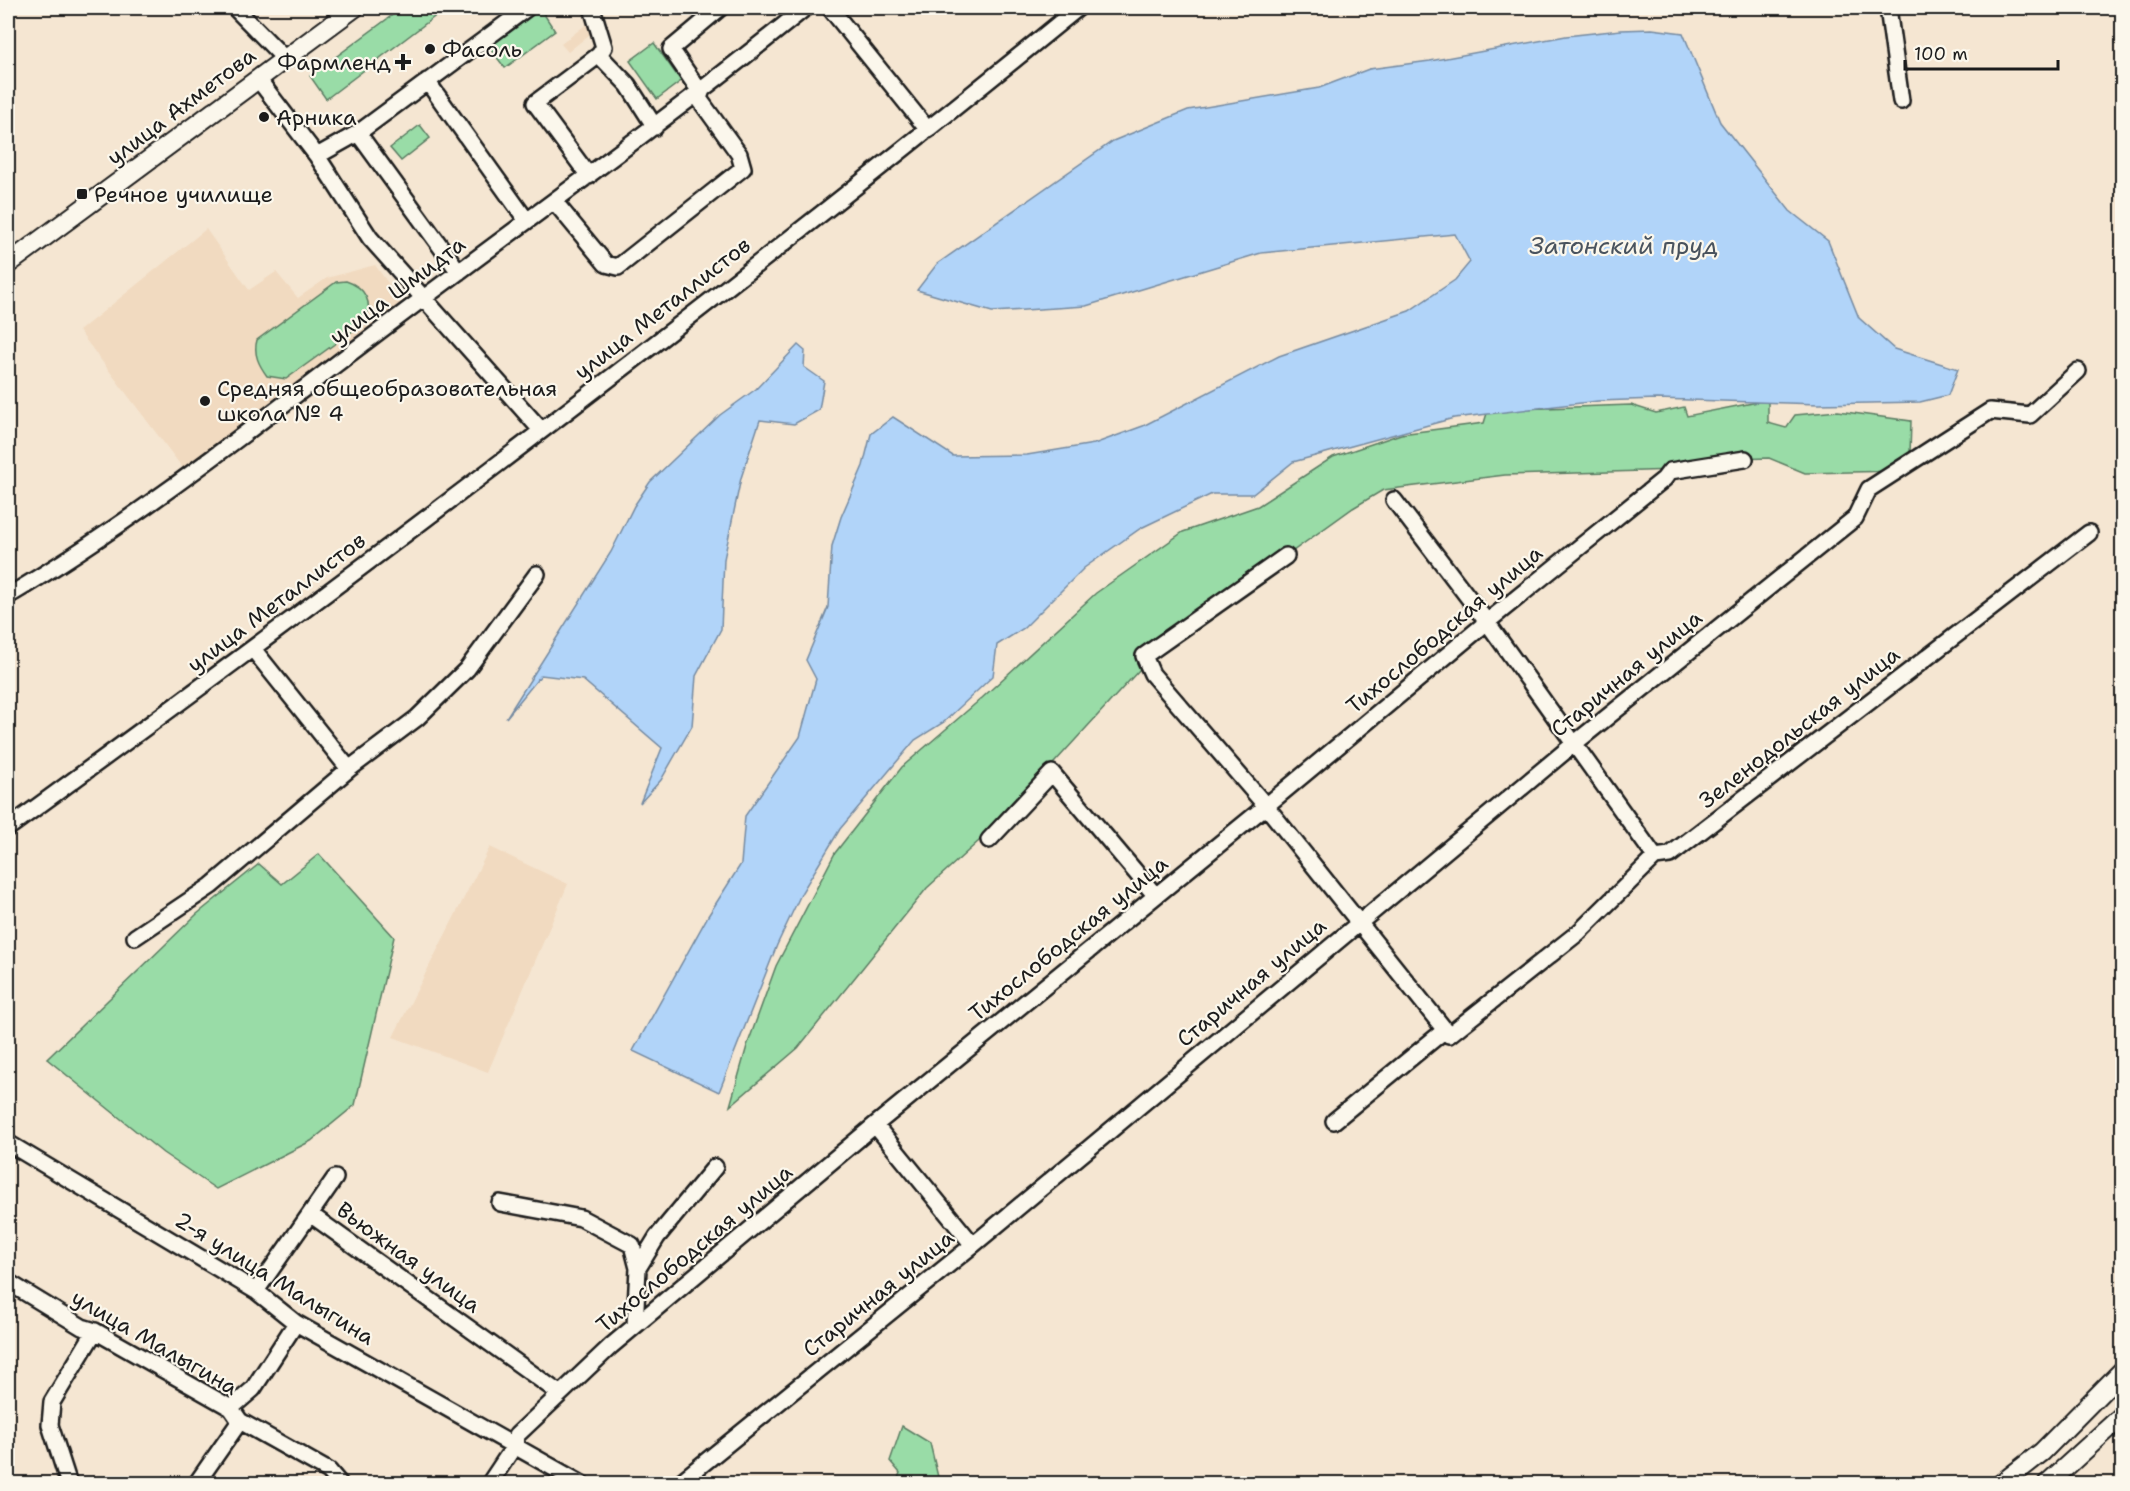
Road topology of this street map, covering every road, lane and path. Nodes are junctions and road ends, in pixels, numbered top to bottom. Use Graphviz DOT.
graph roads {
  1 [pos="235,8"];
  2 [pos="354,8"];
  3 [pos="527,8"];
  4 [pos="592,8"];
  5 [pos="720,8"];
  6 [pos="805,8"];
  7 [pos="830,8"];
  8 [pos="1078,8"];
  9 [pos="1888,8"];
  10 [pos="599,56"];
  11 [pos="285,59"];
  12 [pos="258,79"];
  13 [pos="427,81"];
  14 [pos="699,94"];
  15 [pos="1901,101"];
  16 [pos="656,127"];
  17 [pos="928,130"];
  18 [pos="358,133"];
  19 [pos="317,156"];
  20 [pos="589,176"];
  21 [pos="555,201"];
  22 [pos="527,221"];
  23 [pos="8,264"];
  24 [pos="459,272"];
  25 [pos="423,298"];
  26 [pos="2078,371"];
  27 [pos="541,430"];
  28 [pos="1745,459"];
  29 [pos="1394,500"];
  30 [pos="2089,533"];
  31 [pos="1286,556"];
  32 [pos="537,574"];
  33 [pos="8,596"];
  34 [pos="1487,622"];
  35 [pos="253,649"];
  36 [pos="1575,743"];
  37 [pos="349,769"];
  38 [pos="1266,806"];
  39 [pos="8,828"];
  40 [pos="989,840"];
  41 [pos="1663,856"];
  42 [pos="1155,895"];
  43 [pos="1359,921"];
  44 [pos="135,937"];
  45 [pos="1447,1033"];
  46 [pos="1334,1121"];
  47 [pos="875,1125"];
  48 [pos="8,1143"];
  49 [pos="715,1167"];
  50 [pos="335,1178"];
  51 [pos="500,1203"];
  52 [pos="310,1214"];
  53 [pos="973,1245"];
  54 [pos="638,1268"];
  55 [pos="8,1282"];
  56 [pos="256,1291"];
  57 [pos="296,1323"];
  58 [pos="634,1326"];
  59 [pos="95,1332"];
  60 [pos="2122,1371"];
  61 [pos="559,1393"];
  62 [pos="231,1408"];
  63 [pos="2122,1416"];
  64 [pos="240,1421"];
  65 [pos="515,1444"];
  66 [pos="340,1482"];
  67 [pos="69,1484"];
  68 [pos="196,1484"];
  69 [pos="489,1484"];
  70 [pos="582,1484"];
  71 [pos="678,1484"];
  72 [pos="2001,1484"];
  73 [pos="2047,1484"];
  1 -- 11 [label="street"];
  2 -- 11 [label="main road, улица Ахметова"];
  3 -- 13 [label="street"];
  4 -- 10 [label="street"];
  5 -- 14 [label="street"];
  6 -- 14 [label="street, улица Шмидта"];
  7 -- 17 [label="street"];
  8 -- 17 [label="street, улица Металлистов"];
  9 -- 15 [label="street"];
  10 -- 16 [label="street"];
  10 -- 20 [label="street"];
  11 -- 12 [label="main road, улица Ахметова"];
  12 -- 19 [label="street"];
  12 -- 23 [label="main road, улица Ахметова"];
  13 -- 18 [label="street"];
  13 -- 22 [label="street"];
  14 -- 16 [label="street, улица Шмидта"];
  14 -- 21 [label="street"];
  16 -- 20 [label="street, улица Шмидта"];
  17 -- 27 [label="street, улица Металлистов"];
  18 -- 19 [label="street"];
  18 -- 24 [label="street"];
  19 -- 25 [label="street"];
  20 -- 21 [label="street, улица Шмидта"];
  21 -- 22 [label="street, улица Шмидта"];
  22 -- 24 [label="street, улица Шмидта"];
  24 -- 25 [label="street, улица Шмидта"];
  25 -- 27 [label="street"];
  25 -- 33 [label="street, улица Шмидта"];
  26 -- 36 [label="street, Старичная улица"];
  27 -- 35 [label="street, улица Металлистов"];
  28 -- 34 [label="street, Тихослободская улица"];
  29 -- 34 [label="street"];
  30 -- 41 [label="street, Зеленодольская улица"];
  31 -- 38 [label="street"];
  32 -- 37 [label="street"];
  34 -- 36 [label="street"];
  34 -- 38 [label="street, Тихослободская улица"];
  35 -- 37 [label="street"];
  35 -- 39 [label="street, улица Металлистов"];
  36 -- 41 [label="street"];
  36 -- 43 [label="street, Старичная улица"];
  37 -- 44 [label="street"];
  38 -- 42 [label="street, Тихослободская улица"];
  38 -- 43 [label="street"];
  40 -- 42 [label="street"];
  41 -- 45 [label="street, Зеленодольская улица"];
  42 -- 47 [label="street, Тихослободская улица"];
  43 -- 45 [label="street"];
  43 -- 53 [label="street, Старичная улица"];
  45 -- 46 [label="street"];
  47 -- 53 [label="street"];
  47 -- 58 [label="street, Тихослободская улица"];
  48 -- 56 [label="street, 2-я улица Малыгина"];
  49 -- 54 [label="street"];
  50 -- 52 [label="street"];
  51 -- 54 [label="street"];
  52 -- 56 [label="street, Вьюжная улица"];
  52 -- 61 [label="street, Вьюжная улица"];
  53 -- 71 [label="street, Старичная улица"];
  54 -- 58 [label="street"];
  55 -- 59 [label="street, улица Малыгина"];
  56 -- 57 [label="street, 2-я улица Малыгина"];
  57 -- 62 [label="street"];
  57 -- 65 [label="street, 2-я улица Малыгина"];
  58 -- 61 [label="street, Тихослободская улица"];
  59 -- 62 [label="street, улица Малыгина"];
  59 -- 67 [label="street"];
  60 -- 72 [label="main road"];
  61 -- 65 [label="street, Тихослободская улица"];
  62 -- 64 [label="street, улица Малыгина"];
  63 -- 73 [label="main road"];
  64 -- 66 [label="street, улица Малыгина"];
  64 -- 68 [label="street"];
  65 -- 69 [label="street, Тихослободская улица"];
  65 -- 70 [label="street, 2-я улица Малыгина"];
}
